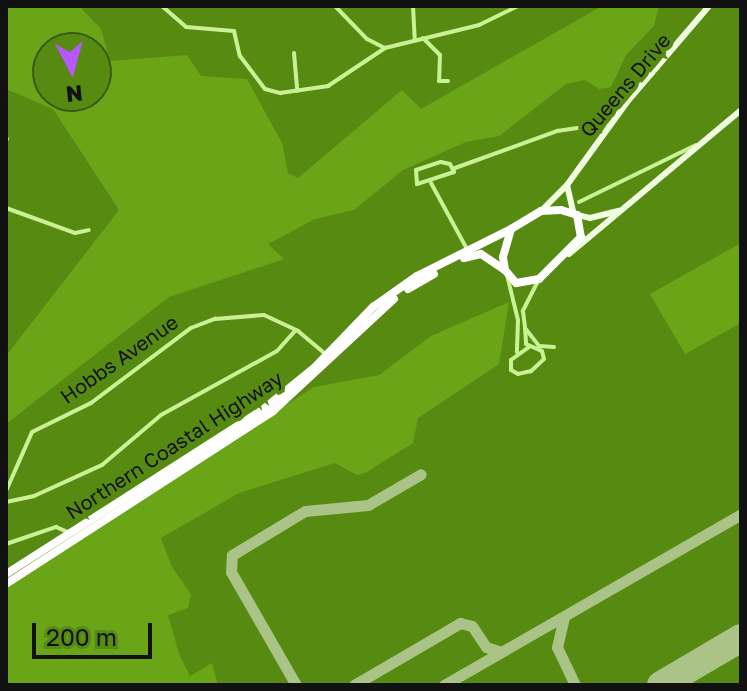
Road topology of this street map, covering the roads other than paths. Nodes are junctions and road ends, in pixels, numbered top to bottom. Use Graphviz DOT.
graph roads {
  1 [pos="162,6"];
  2 [pos="335,6"];
  3 [pos="413,6"];
  4 [pos="518,6"];
  5 [pos="709,6"];
  6 [pos="726,6"];
  7 [pos="739,6"];
  8 [pos="423,38"];
  9 [pos="415,40"];
  10 [pos="385,48"];
  11 [pos="294,53"];
  12 [pos="448,81"];
  13 [pos="297,91"];
  14 [pos="741,110"];
  15 [pos="611,123"];
  16 [pos="705,140"];
  17 [pos="455,168"];
  18 [pos="431,183"];
  19 [pos="567,185"];
  20 [pos="579,202"];
  21 [pos="6,208"];
  22 [pos="622,210"];
  23 [pos="541,211"];
  24 [pos="575,214"];
  25 [pos="511,229"];
  26 [pos="89,230"];
  27 [pos="468,251"];
  28 [pos="564,258"];
  29 [pos="506,271"];
  30 [pos="539,279"];
  31 [pos="525,328"];
  32 [pos="296,330"];
  33 [pos="529,347"];
  34 [pos="554,347"];
  35 [pos="517,353"];
  36 [pos="327,355"];
  37 [pos="6,491"];
  38 [pos="6,502"];
  39 [pos="72,536"];
  40 [pos="6,544"];
  41 [pos="6,574"];
  42 [pos="6,584"];
  1 -- 13 [label="street"];
  2 -- 10 [label="street"];
  3 -- 9 [label="street"];
  4 -- 8 [label="street"];
  5 -- 15 [label="main road, Queens Drive"];
  6 -- 7 [label="street"];
  8 -- 9 [label="street"];
  8 -- 12 [label="street"];
  9 -- 10 [label="street"];
  10 -- 13 [label="street"];
  11 -- 13 [label="street"];
  14 -- 16 [label="main road"];
  15 -- 17 [label="street"];
  15 -- 19 [label="main road, Queens Drive"];
  16 -- 20 [label="street"];
  16 -- 22 [label="main road"];
  17 -- 18 [label="street"];
  17 -- 18 [label="street"];
  18 -- 27 [label="street"];
  19 -- 23 [label="main road, Queens Drive"];
  19 -- 24 [label="main road"];
  21 -- 26 [label="street"];
  22 -- 24 [label="main road"];
  22 -- 28 [label="main road"];
  23 -- 24 [label="highway"];
  23 -- 25 [label="highway"];
  24 -- 28 [label="highway"];
  25 -- 27 [label="highway, Northern Coastal Highway"];
  25 -- 29 [label="highway"];
  27 -- 36 [label="highway, Northern Coastal Highway"];
  28 -- 30 [label="highway"];
  29 -- 30 [label="highway"];
  29 -- 35 [label="street"];
  29 -- 39 [label="highway, Northern Coastal Highway"];
  30 -- 31 [label="street"];
  31 -- 33 [label="street"];
  31 -- 34 [label="street"];
  32 -- 36 [label="street, Hobbs Avenue"];
  32 -- 37 [label="street, Hobbs Avenue"];
  32 -- 38 [label="street"];
  33 -- 35 [label="street"];
  33 -- 35 [label="street"];
  36 -- 39 [label="highway, Northern Coastal Highway"];
  39 -- 40 [label="street"];
  39 -- 41 [label="highway, Northern Coastal Highway"];
  39 -- 42 [label="highway, Northern Coastal Highway"];
}
